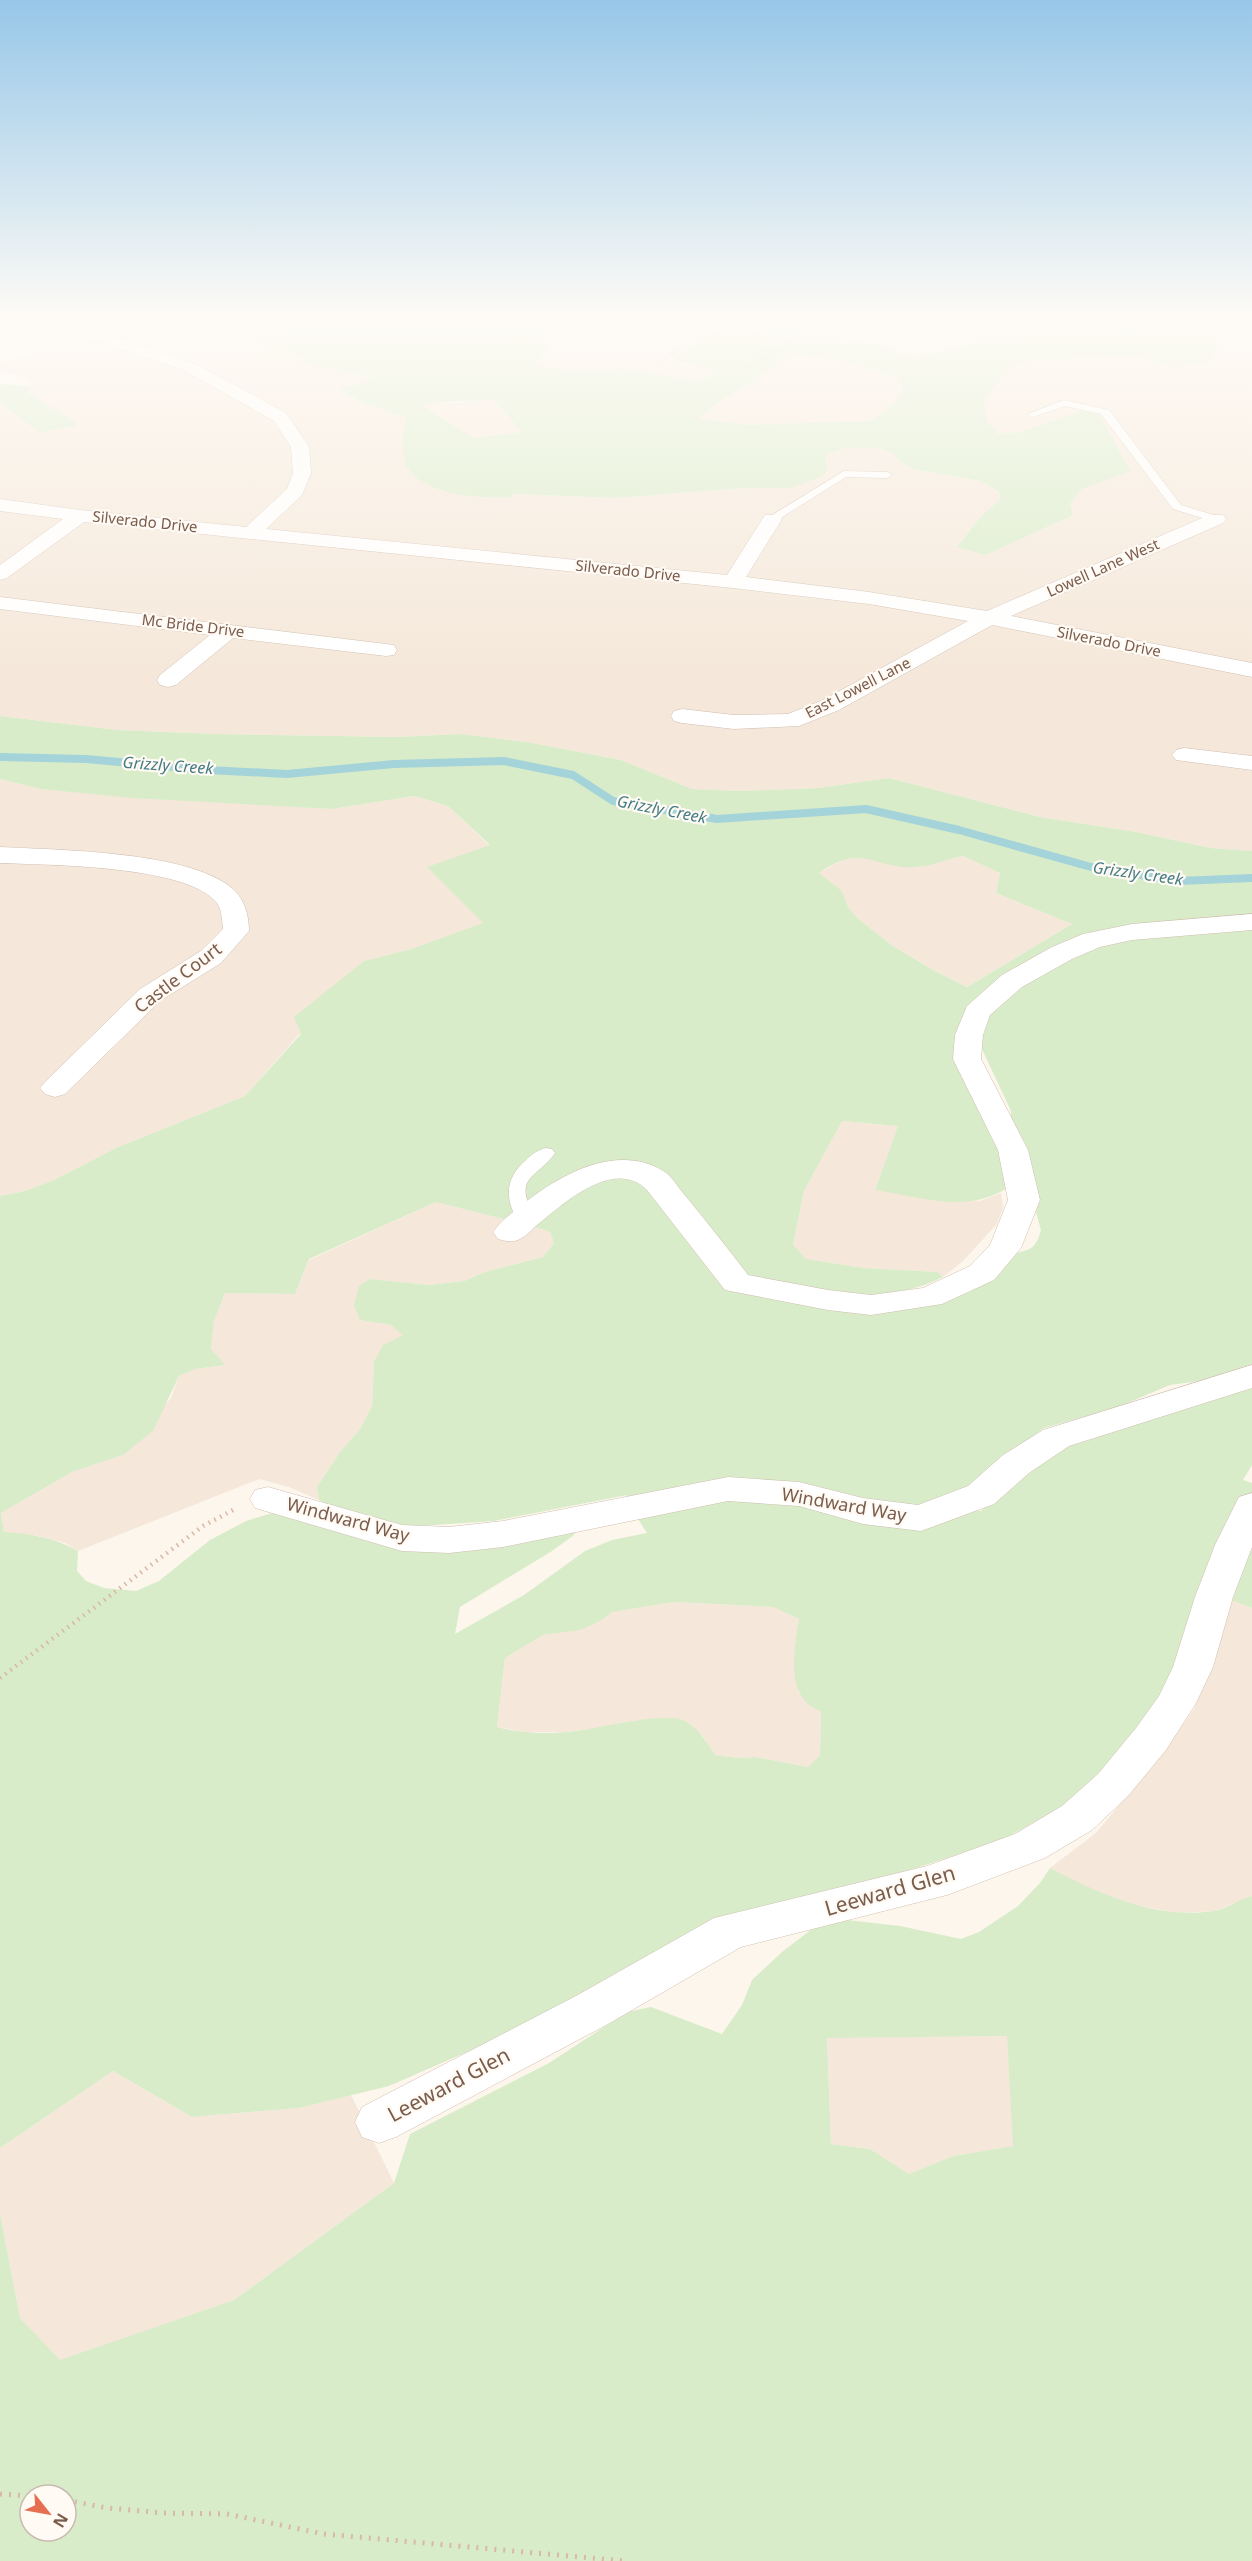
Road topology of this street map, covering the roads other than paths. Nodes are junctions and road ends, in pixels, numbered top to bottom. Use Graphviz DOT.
graph roads {
  1 [pos="292,435"];
  2 [pos="1122,435"];
  3 [pos="887,475"];
  4 [pos="0,505"];
  5 [pos="80,516"];
  6 [pos="772,519"];
  7 [pos="1216,519"];
  8 [pos="252,532"];
  9 [pos="0,574"];
  10 [pos="733,582"];
  11 [pos="0,603"];
  12 [pos="989,618"];
  13 [pos="229,630"];
  14 [pos="386,650"];
  15 [pos="1252,670"];
  16 [pos="168,680"];
  17 [pos="682,716"];
  18 [pos="1184,755"];
  19 [pos="1252,763"];
  20 [pos="0,855"];
  21 [pos="1252,922"];
  22 [pos="55,1088"];
  23 [pos="546,1153"];
  24 [pos="517,1225"];
  25 [pos="1252,1376"];
  26 [pos="268,1499"];
  27 [pos="1252,1506"];
  28 [pos="379,2122"];
  1 -- 8 [label="street"];
  2 -- 7 [label="lane"];
  3 -- 6 [label="lane"];
  4 -- 5 [label="street, Silverado Drive"];
  5 -- 8 [label="street, Silverado Drive"];
  5 -- 9 [label="street"];
  6 -- 10 [label="street"];
  7 -- 12 [label="street, Lowell Lane West"];
  8 -- 10 [label="street, Silverado Drive"];
  10 -- 12 [label="street, Silverado Drive"];
  11 -- 13 [label="street, Mc Bride Drive"];
  12 -- 15 [label="street, Silverado Drive"];
  12 -- 17 [label="street, East Lowell Lane"];
  13 -- 14 [label="street, Mc Bride Drive"];
  13 -- 16 [label="street"];
  18 -- 19 [label="street"];
  20 -- 22 [label="street, Castle Court"];
  21 -- 24 [label="street"];
  23 -- 24 [label="lane"];
  25 -- 26 [label="street, Windward Way"];
  27 -- 28 [label="street, Leeward Glen"];
}
